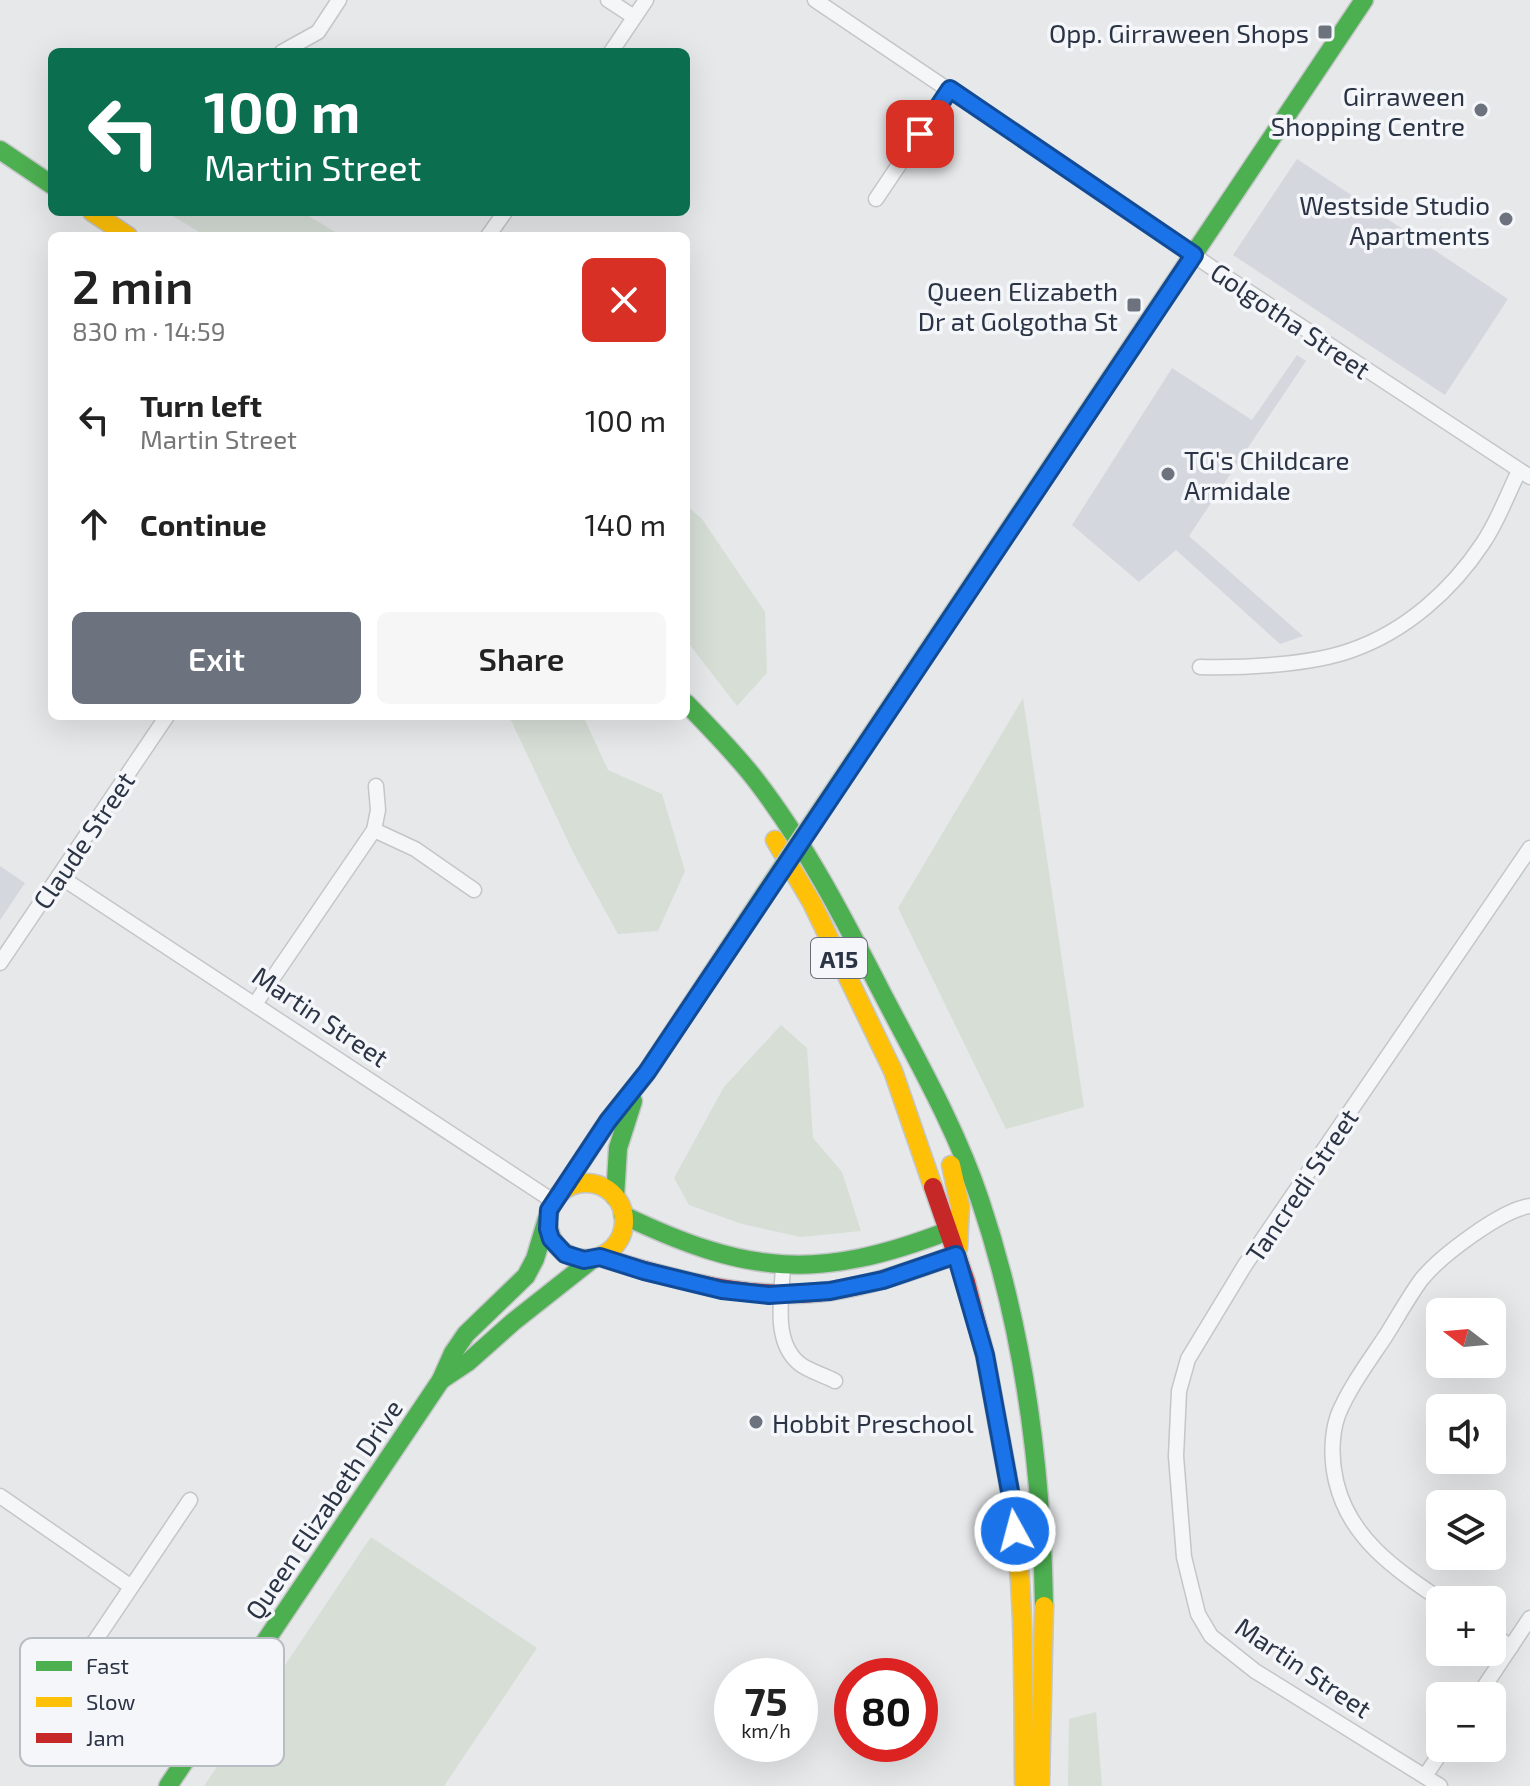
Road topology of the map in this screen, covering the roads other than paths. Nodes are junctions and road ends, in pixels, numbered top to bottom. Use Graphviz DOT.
graph roads {
  1 [pos="339,0"];
  2 [pos="608,0"];
  3 [pos="646,0"];
  4 [pos="815,0"];
  5 [pos="1364,0"];
  6 [pos="634,17"];
  7 [pos="289,48"];
  8 [pos="614,48"];
  9 [pos="950,89"];
  10 [pos="0,150"];
  11 [pos="48,182"];
  12 [pos="876,199"];
  13 [pos="98,216"];
  14 [pos="122,232"];
  15 [pos="1194,255"];
  16 [pos="1524,474"];
  17 [pos="1200,667"];
  18 [pos="690,707"];
  19 [pos="690,709"];
  20 [pos="164,720"];
  21 [pos="376,786"];
  22 [pos="374,830"];
  23 [pos="1530,848"];
  24 [pos="59,876"];
  25 [pos="474,890"];
  26 [pos="0,963"];
  27 [pos="255,1004"];
  28 [pos="647,1072"];
  29 [pos="938,1103"];
  30 [pos="615,1197"];
  31 [pos="554,1204"];
  32 [pos="1530,1206"];
  33 [pos="623,1215"];
  34 [pos="954,1242"];
  35 [pos="597,1258"];
  36 [pos="783,1266"];
  37 [pos="782,1295"];
  38 [pos="441,1380"];
  39 [pos="835,1381"];
  40 [pos="1038,1477"];
  41 [pos="0,1496"];
  42 [pos="190,1500"];
  43 [pos="1184,1557"];
  44 [pos="130,1586"];
  45 [pos="1426,1590"];
  46 [pos="1530,1618"];
  47 [pos="97,1638"];
  48 [pos="268,1638"];
  49 [pos="1506,1644"];
  50 [pos="1511,1647"];
  51 [pos="1487,1682"];
  52 [pos="1434,1762"];
  53 [pos="181,1766"];
  54 [pos="1425,1776"];
  55 [pos="168,1786"];
  56 [pos="1024,1786"];
  57 [pos="1040,1786"];
  58 [pos="1440,1786"];
  1 -- 7 [label="street"];
  2 -- 6 [label="street"];
  3 -- 6 [label="street"];
  4 -- 9 [label="street, Golgotha Street"];
  5 -- 15 [label="main road, Queen Elizabeth Drive"];
  6 -- 8 [label="street"];
  9 -- 12 [label="street"];
  9 -- 15 [label="street, Golgotha Street"];
  10 -- 11 [label="main road"];
  13 -- 14 [label="main road"];
  15 -- 16 [label="street, Golgotha Street"];
  15 -- 28 [label="main road, Queen Elizabeth Drive, bridge"];
  16 -- 17 [label="street"];
  18 -- 29 [label="main road, A15"];
  19 -- 34 [label="main road, A15"];
  20 -- 24 [label="street, Claude Street"];
  21 -- 22 [label="street"];
  22 -- 25 [label="street"];
  22 -- 27 [label="street"];
  23 -- 43 [label="street, Tancredi Street"];
  24 -- 26 [label="street, Claude Street"];
  24 -- 27 [label="street, Martin Street"];
  27 -- 31 [label="street, Martin Street"];
  28 -- 30 [label="main road, Queen Elizabeth Drive"];
  28 -- 31 [label="main road, Queen Elizabeth Drive"];
  29 -- 34 [label="main road"];
  29 -- 40 [label="main road, A15"];
  30 -- 31 [label="main road"];
  30 -- 33 [label="main road"];
  31 -- 35 [label="main road"];
  31 -- 38 [label="main road, Queen Elizabeth Drive"];
  32 -- 45 [label="street"];
  33 -- 35 [label="main road"];
  33 -- 36 [label="main road"];
  34 -- 36 [label="main road"];
  34 -- 37 [label="main road"];
  34 -- 40 [label="main road"];
  34 -- 56 [label="main road, A15"];
  35 -- 37 [label="main road"];
  35 -- 38 [label="main road, Queen Elizabeth Drive"];
  36 -- 37 [label="street"];
  37 -- 39 [label="street"];
  38 -- 48 [label="main road, Queen Elizabeth Drive"];
  40 -- 57 [label="main road, A15"];
  41 -- 44 [label="street"];
  42 -- 44 [label="street"];
  43 -- 54 [label="street, Martin Street"];
  44 -- 47 [label="street"];
  46 -- 50 [label="street"];
  49 -- 50 [label="street"];
  50 -- 51 [label="street"];
  52 -- 54 [label="street"];
  53 -- 55 [label="main road, Queen Elizabeth Drive"];
  54 -- 58 [label="street, Martin Street"];
}
